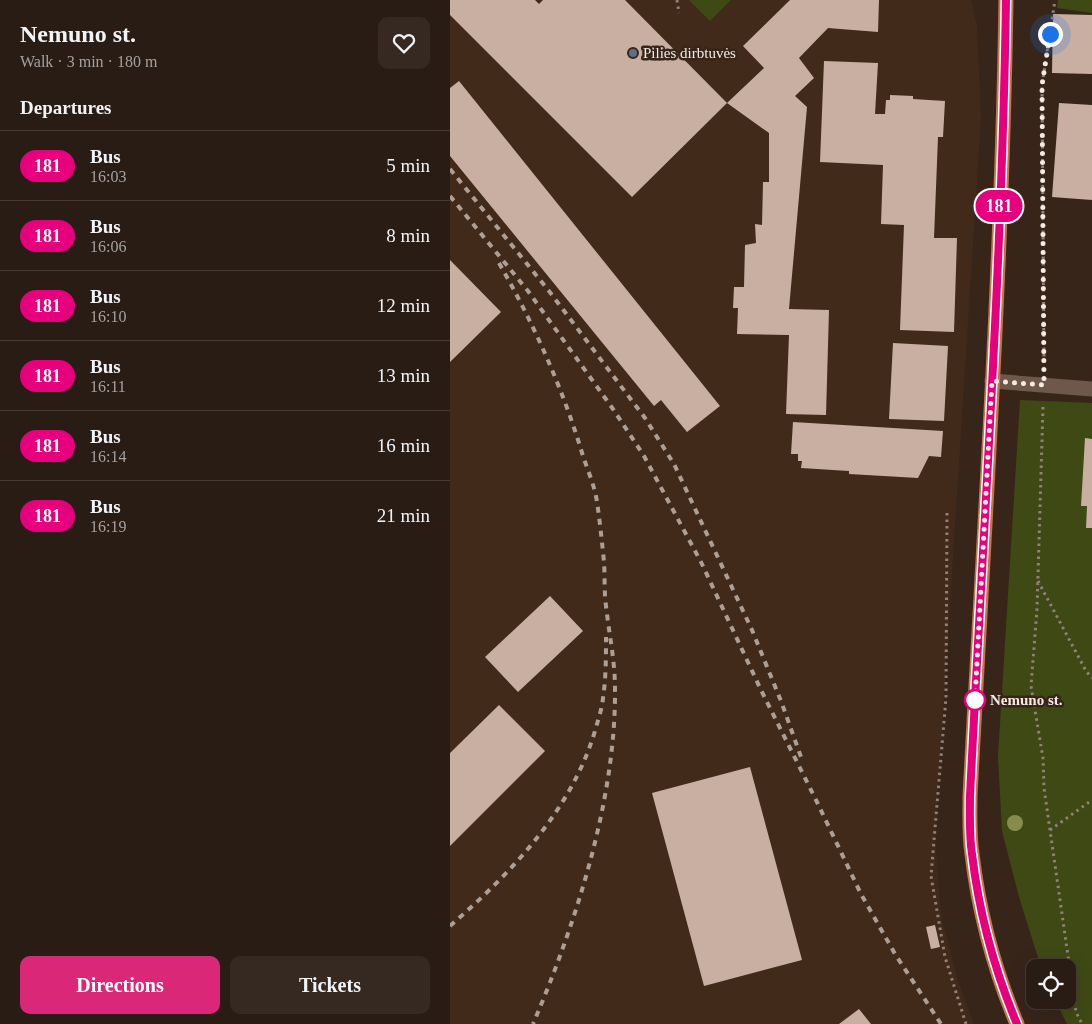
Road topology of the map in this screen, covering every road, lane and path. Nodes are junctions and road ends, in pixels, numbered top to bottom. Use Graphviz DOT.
graph roads {
  1 [pos="677,0"];
  2 [pos="1006,0"];
  3 [pos="1055,0"];
  4 [pos="679,13"];
  5 [pos="992,381"];
  6 [pos="1044,385"];
  7 [pos="1092,389"];
  8 [pos="948,513"];
  9 [pos="1038,580"];
  10 [pos="1092,678"];
  11 [pos="1092,800"];
  12 [pos="1050,830"];
  13 [pos="966,1024"];
  14 [pos="1017,1024"];
  15 [pos="1082,1024"];
  1 -- 4 [label="path"];
  2 -- 5 [label="main road"];
  3 -- 6 [label="path"];
  5 -- 6 [label="street"];
  5 -- 14 [label="main road"];
  6 -- 7 [label="street"];
  6 -- 9 [label="path"];
  8 -- 13 [label="path"];
  9 -- 10 [label="path"];
  9 -- 12 [label="path"];
  11 -- 12 [label="path"];
  12 -- 15 [label="path"];
}
